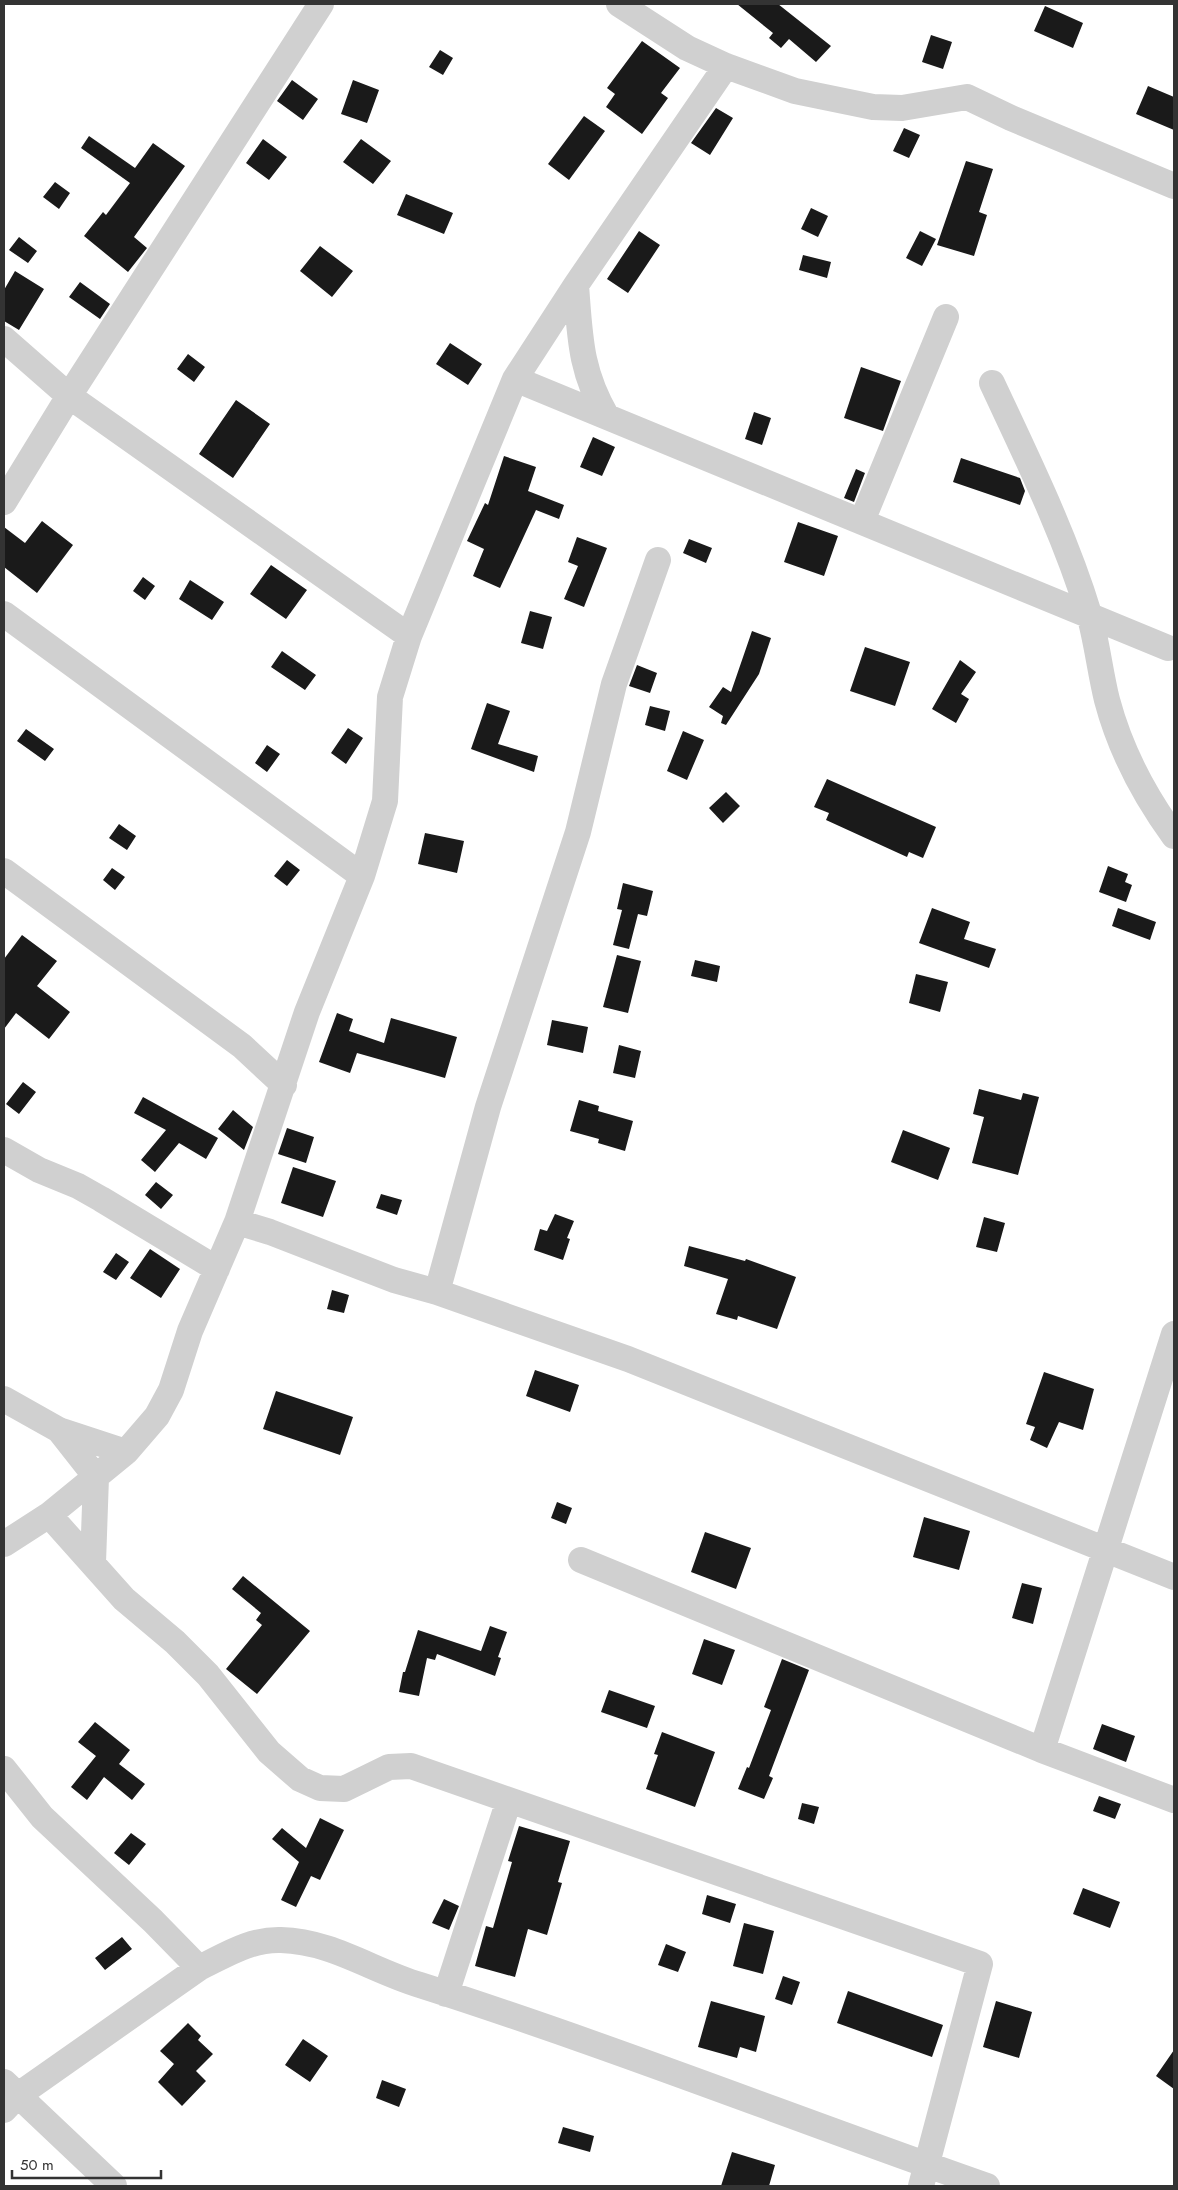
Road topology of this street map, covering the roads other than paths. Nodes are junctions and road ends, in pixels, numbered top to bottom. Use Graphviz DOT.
graph roads {
  1 [pos="321,4"];
  2 [pos="619,4"];
  3 [pos="726,66"];
  4 [pos="1174,186"];
  5 [pos="576,285"];
  6 [pos="946,317"];
  7 [pos="4,339"];
  8 [pos="515,379"];
  9 [pos="992,383"];
  10 [pos="69,396"];
  11 [pos="607,417"];
  12 [pos="4,502"];
  13 [pos="862,521"];
  14 [pos="658,560"];
  15 [pos="4,614"];
  16 [pos="1089,615"];
  17 [pos="409,636"];
  18 [pos="1168,648"];
  19 [pos="1174,836"];
  20 [pos="4,871"];
  21 [pos="362,876"];
  22 [pos="284,1085"];
  23 [pos="4,1150"];
  24 [pos="237,1222"];
  25 [pos="218,1269"];
  26 [pos="437,1292"];
  27 [pos="1174,1334"];
  28 [pos="4,1399"];
  29 [pos="59,1430"];
  30 [pos="126,1452"];
  31 [pos="96,1477"];
  32 [pos="49,1515"];
  33 [pos="4,1544"];
  34 [pos="1105,1549"];
  35 [pos="581,1560"];
  36 [pos="93,1563"];
  37 [pos="1174,1577"];
  38 [pos="1042,1750"];
  39 [pos="4,1768"];
  40 [pos="509,1800"];
  41 [pos="1174,1800"];
  42 [pos="199,1968"];
  43 [pos="446,1994"];
  44 [pos="8,2096"];
  45 [pos="924,2176"];
  46 [pos="114,2186"];
  47 [pos="987,2186"];
  1 -- 10 [label="street"];
  2 -- 3 [label="street"];
  3 -- 4 [label="street"];
  3 -- 5 [label="street"];
  5 -- 8 [label="street"];
  5 -- 11 [label="street"];
  6 -- 13 [label="street"];
  7 -- 10 [label="street"];
  8 -- 11 [label="street"];
  8 -- 17 [label="street"];
  9 -- 16 [label="street"];
  10 -- 12 [label="street"];
  10 -- 17 [label="street"];
  11 -- 13 [label="street"];
  13 -- 16 [label="street"];
  14 -- 26 [label="street"];
  15 -- 21 [label="street"];
  16 -- 18 [label="street"];
  16 -- 19 [label="street"];
  17 -- 21 [label="street"];
  20 -- 22 [label="street"];
  21 -- 22 [label="street"];
  22 -- 24 [label="street"];
  23 -- 25 [label="street"];
  24 -- 25 [label="street"];
  24 -- 26 [label="street"];
  25 -- 30 [label="street"];
  26 -- 34 [label="street"];
  27 -- 34 [label="street"];
  28 -- 29 [label="street"];
  29 -- 30 [label="street"];
  29 -- 31 [label="street"];
  30 -- 31 [label="street"];
  31 -- 32 [label="street"];
  31 -- 36 [label="street"];
  32 -- 33 [label="street"];
  32 -- 36 [label="street"];
  34 -- 37 [label="street"];
  34 -- 38 [label="street"];
  35 -- 38 [label="street"];
  36 -- 40 [label="street"];
  38 -- 41 [label="street"];
  39 -- 42 [label="street"];
  40 -- 43 [label="street"];
  40 -- 45 [label="street"];
  42 -- 43 [label="street"];
  42 -- 44 [label="street"];
  43 -- 45 [label="street"];
  44 -- 46 [label="street"];
  45 -- 47 [label="street"];
}
